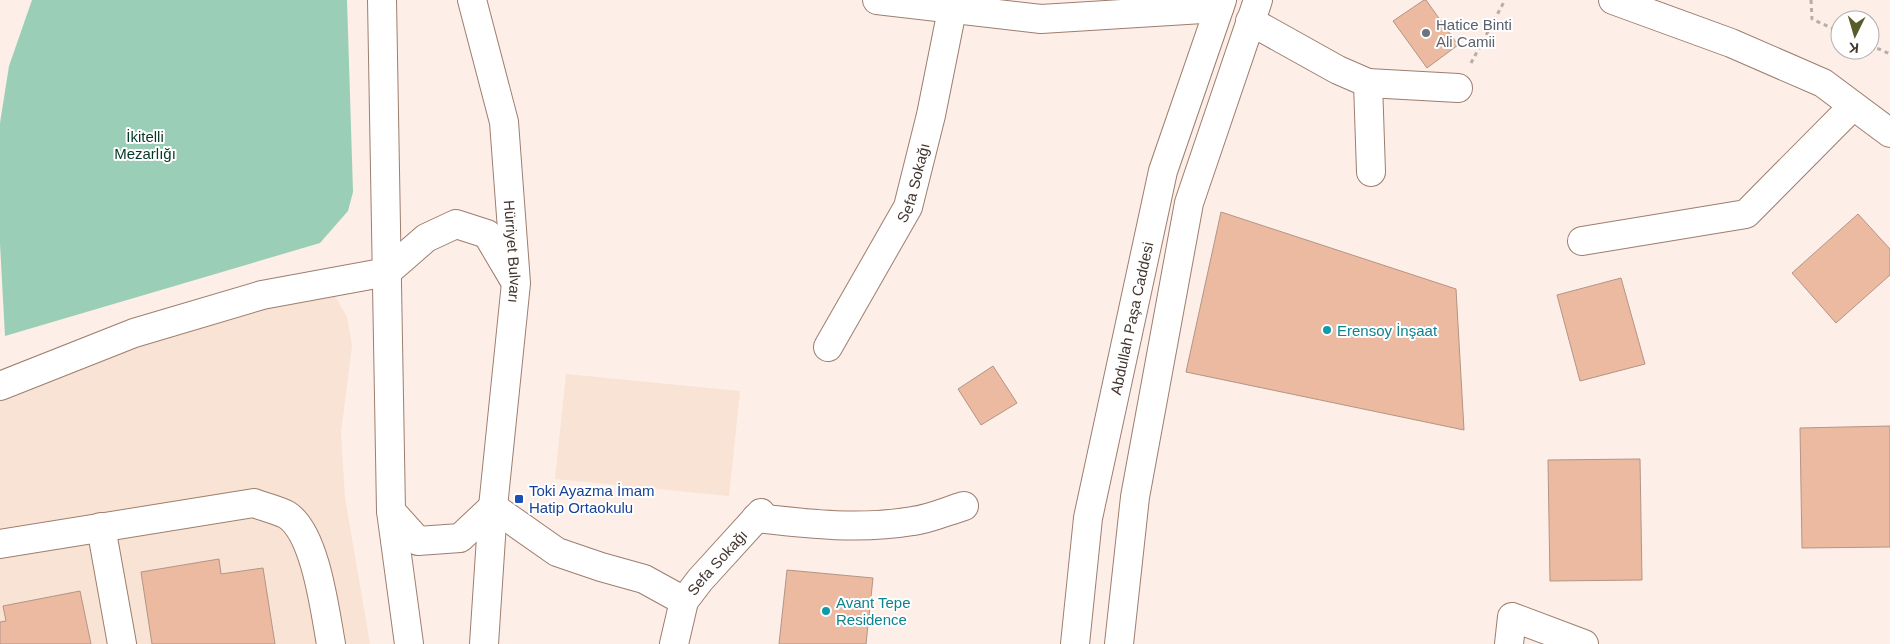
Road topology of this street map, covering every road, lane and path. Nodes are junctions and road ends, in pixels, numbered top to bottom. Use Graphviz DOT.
graph roads {
  1 [pos="382,0"];
  2 [pos="472,0"];
  3 [pos="877,0"];
  4 [pos="1505,0"];
  5 [pos="1614,0"];
  6 [pos="1811,0"];
  7 [pos="953,4"];
  8 [pos="1220,4"];
  9 [pos="1254,11"];
  10 [pos="1830,27"];
  11 [pos="1368,83"];
  12 [pos="1458,88"];
  13 [pos="1853,106"];
  14 [pos="1890,133"];
  15 [pos="1372,172"];
  16 [pos="1582,241"];
  17 [pos="387,272"];
  18 [pos="516,283"];
  19 [pos="828,347"];
  20 [pos="0,386"];
  21 [pos="964,506"];
  22 [pos="493,507"];
  23 [pos="391,511"];
  24 [pos="101,527"];
  25 [pos="0,544"];
  26 [pos="684,601"];
  27 [pos="122,644"];
  28 [pos="330,644"];
  29 [pos="409,644"];
  30 [pos="484,644"];
  31 [pos="674,644"];
  32 [pos="1075,644"];
  33 [pos="1119,644"];
  34 [pos="1509,644"];
  35 [pos="1584,644"];
  1 -- 17 [label="main road"];
  2 -- 18 [label="main road, Hürriyet Bulvarı"];
  3 -- 7 [label="main road"];
  4 -- 12 [label="path"];
  5 -- 13 [label="main road"];
  6 -- 10 [label="path"];
  7 -- 8 [label="main road"];
  7 -- 19 [label="main road, Sefa Sokağı"];
  8 -- 32 [label="main road, Abdullah Paşa Caddesi"];
  9 -- 11 [label="main road"];
  9 -- 33 [label="main road"];
  11 -- 12 [label="main road"];
  11 -- 15 [label="main road"];
  13 -- 14 [label="main road"];
  13 -- 16 [label="main road"];
  17 -- 18 [label="main road"];
  17 -- 20 [label="main road"];
  17 -- 23 [label="main road"];
  18 -- 22 [label="main road, Hürriyet Bulvarı"];
  21 -- 26 [label="main road, Sefa Sokağı"];
  22 -- 23 [label="main road"];
  22 -- 26 [label="main road"];
  22 -- 30 [label="main road, Hürriyet Bulvarı"];
  23 -- 29 [label="main road"];
  24 -- 25 [label="main road"];
  24 -- 27 [label="main road"];
  24 -- 28 [label="main road"];
  26 -- 31 [label="main road, Sefa Sokağı"];
  34 -- 35 [label="main road"];
}
